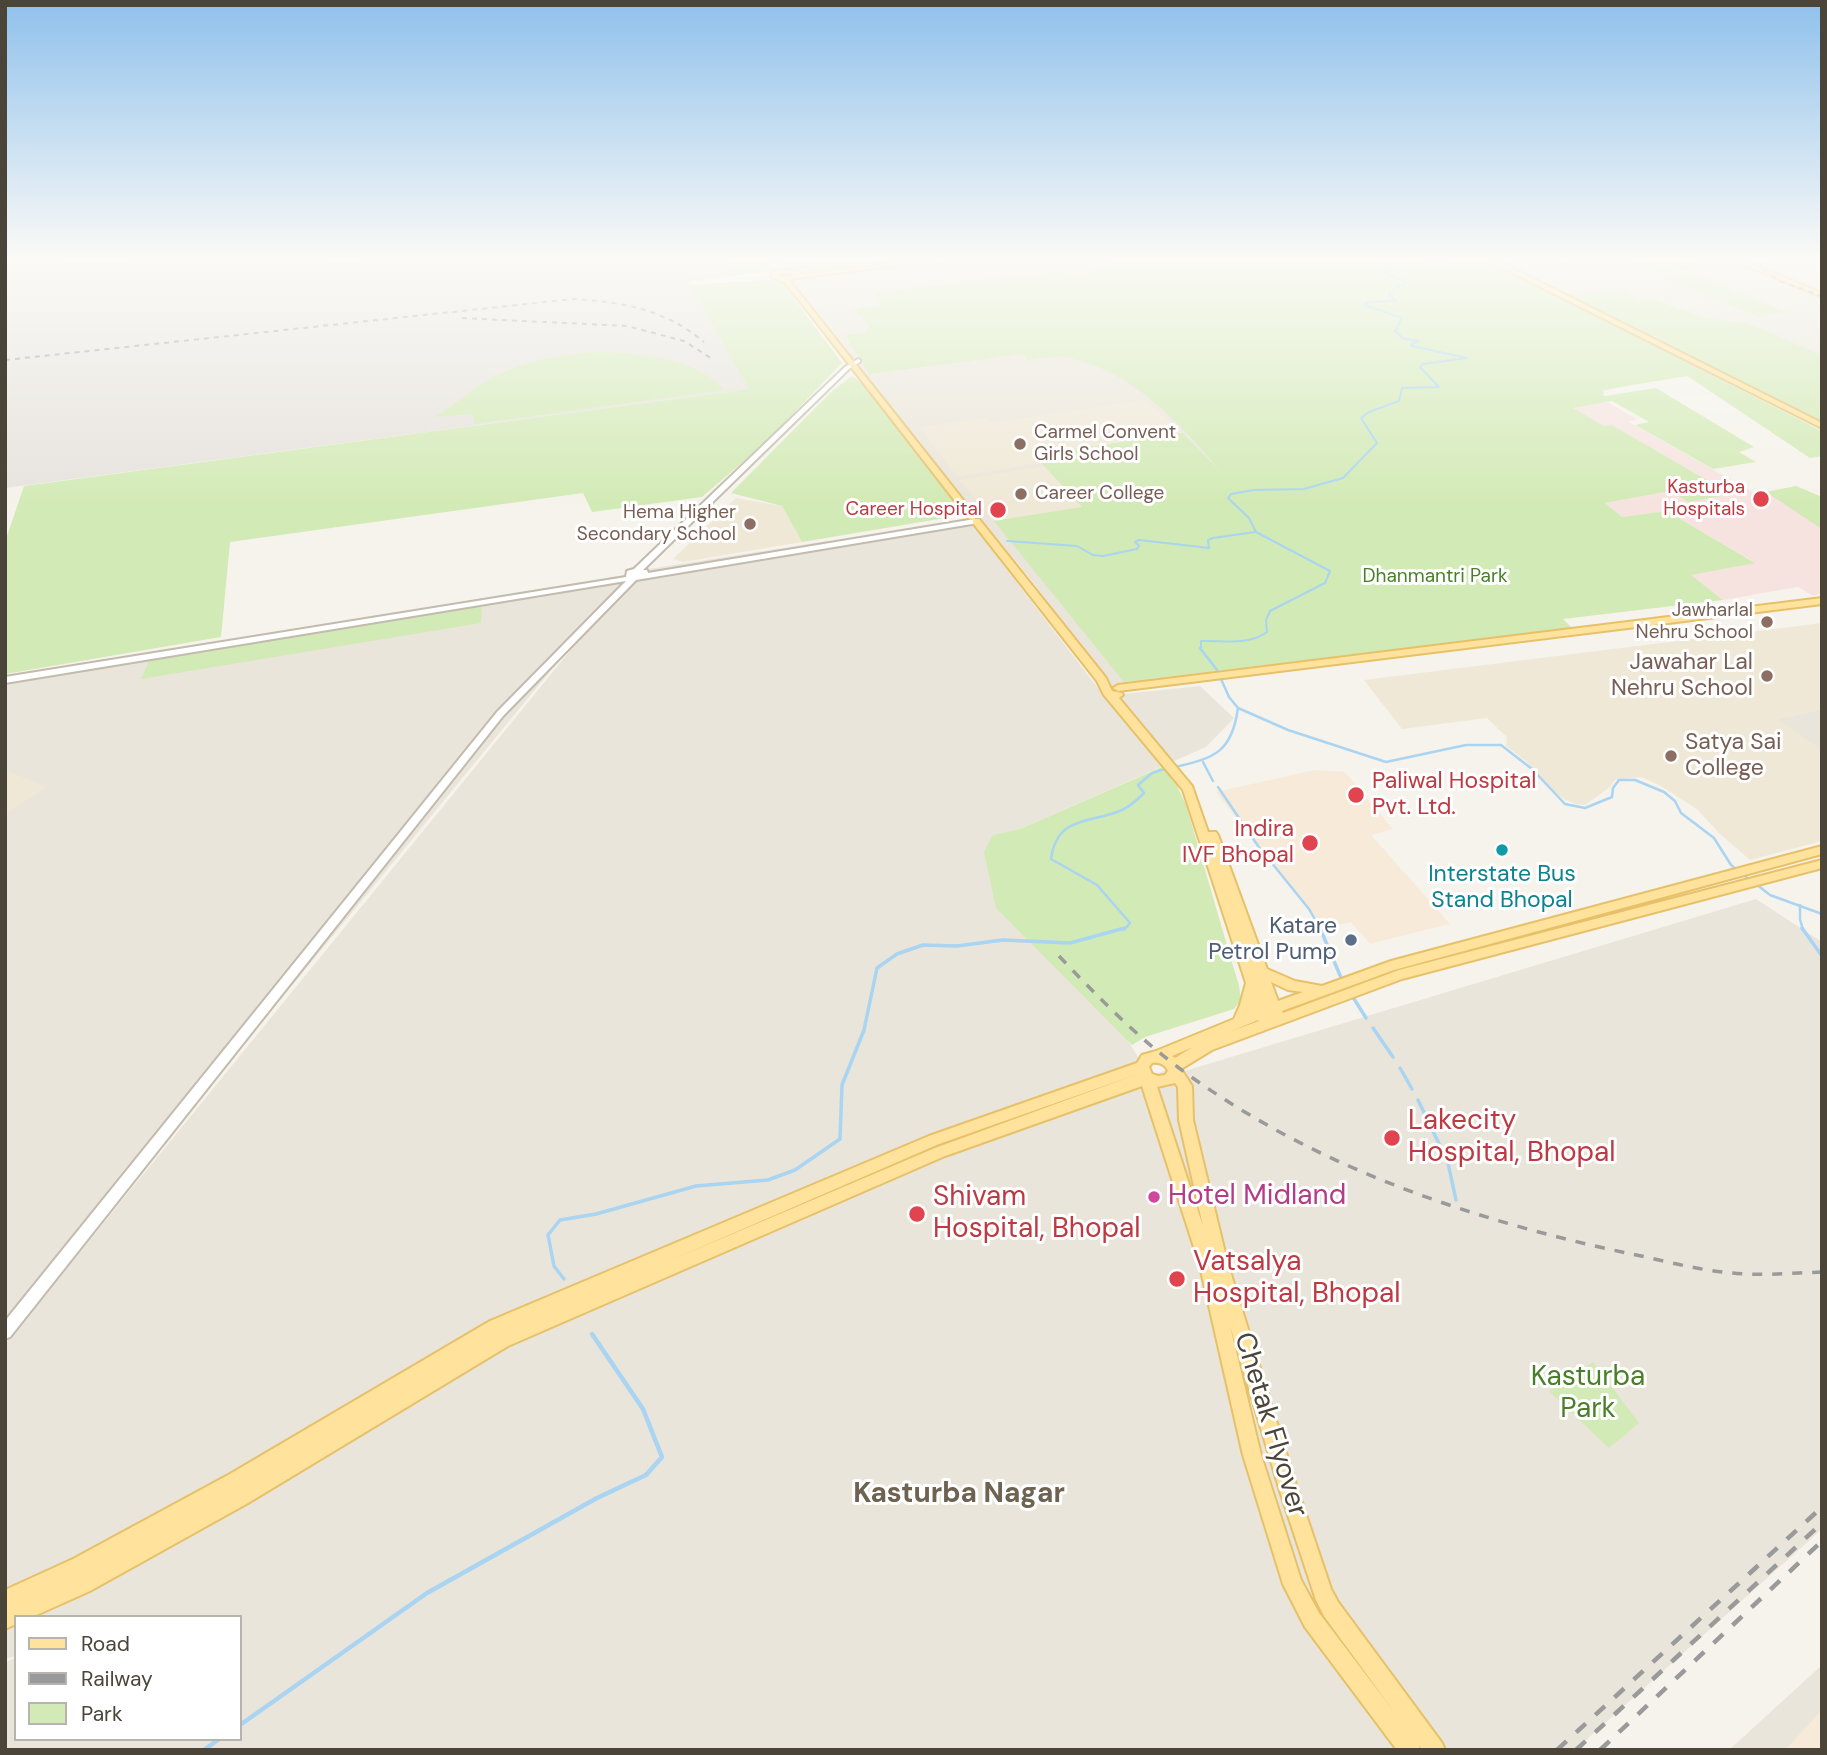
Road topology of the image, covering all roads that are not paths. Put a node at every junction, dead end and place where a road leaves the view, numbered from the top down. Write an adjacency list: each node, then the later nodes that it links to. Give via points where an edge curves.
1 (839, 343): 4 (main road)
2 (841, 343): 4 (main road)
3 (1656, 343): 5 (main road)
4 (857, 364): 6 (main road); 7 (street)
5 (1822, 426)
6 (976, 519): 7 (street); 12 (main road)
7 (638, 574): 11 (street); 24 (street, via 500,714)
8 (1822, 601): 10 (main road)
9 (1822, 607): 10 (main road)
10 (1595, 632): 12 (main road)
11 (5, 678)
12 (1115, 691): 15 (main road, via 1188,789)
13 (1822, 850): 16 (main road, via 1391,966)
14 (1822, 864): 16 (main road)
15 (1256, 977): 17 (main road); 18 (main road); 19 (main road)
16 (1353, 986): 17 (main road)
17 (1332, 991): 18 (main road)
18 (1270, 1016): 19 (main road); 21 (main road, via 1207,1046)
19 (1239, 1022): 20 (main road)
20 (1158, 1056): 21 (main road); 22 (main road, via 1147,1059)
21 (1175, 1068): 22 (main road, via 1165,1082); 23 (main road, Chetak Flyover, via 1185,1087 1185,1121)
22 (1144, 1073): 23 (main road, Chetak Flyover); 25 (main road, via 934,1140 496,1327 236,1480 80,1566); 26 (main road, via 940,1152 502,1340 241,1496 83,1584)
23 (1213, 1263): 27 (main road, Chetak Flyover, via 1252,1455 1293,1584 1312,1619); 28 (main road, Chetak Flyover, via 1323,1593)
24 (5, 1332)
25 (5, 1600)
26 (5, 1619)
27 (1410, 1750)
28 (1435, 1750)

